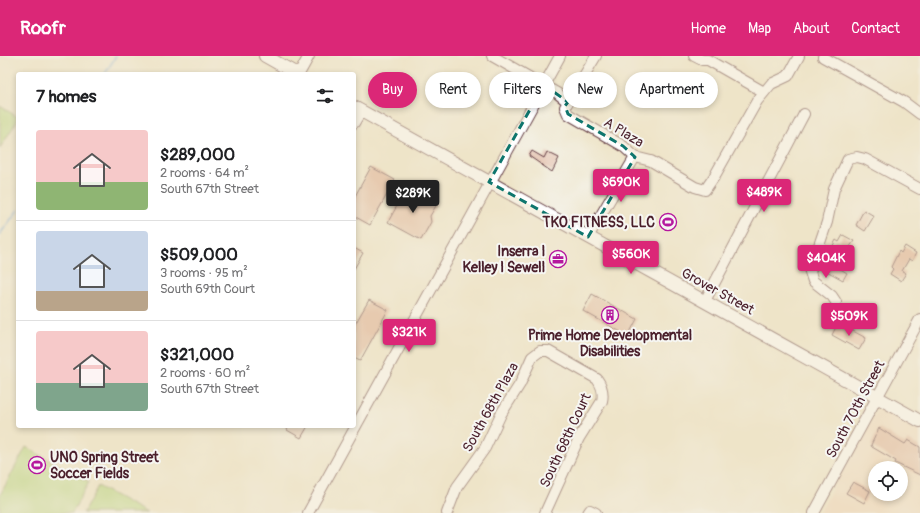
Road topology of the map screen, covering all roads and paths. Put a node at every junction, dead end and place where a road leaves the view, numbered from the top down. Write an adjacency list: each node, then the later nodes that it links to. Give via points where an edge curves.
1 (265, 56): 9 (main road)
2 (309, 56): 10 (street)
3 (492, 56): 11 (street)
4 (560, 56): 12 (street)
5 (596, 56): 13 (street)
6 (694, 56): 14 (street, via 708,60)
7 (799, 56): 14 (street, via 788,76 771,84)
8 (823, 57): 19 (street, via 904,102)
9 (294, 72)
10 (299, 72)
11 (521, 72)
12 (551, 72)
13 (586, 72)
14 (764, 92): 20 (street, A Plaza, via 705,190 651,161)
15 (531, 108): 21 (street)
16 (566, 108): 20 (street, A Plaza, via 569,115 623,146)
17 (357, 109): 21 (main road, Grover Street)
18 (804, 114): 24 (street)
19 (920, 114)
20 (635, 157): 23 (street)
21 (489, 182): 23 (main road, Grover Street); 30 (street)
22 (920, 189): 25 (street, via 865,159 848,159 837,182 810,272 820,288)
23 (588, 237): 24 (main road, Grover Street)
24 (705, 300): 28 (main road, Grover Street)
25 (836, 302)
26 (920, 319): 28 (street, South 70th Street)
27 (575, 367): 33 (street, South 68th Plaza, via 548,351 535,353 485,448 457,487); 34 (street, South 68th Court, via 596,379 602,388 602,401 579,438)
28 (878, 397): 29 (main road, Grover Street); 35 (street, South 70th Street)
29 (920, 421)
30 (356, 425)
31 (354, 428): 32 (street)
32 (308, 513)
33 (447, 513)
34 (545, 513)
35 (814, 513)

